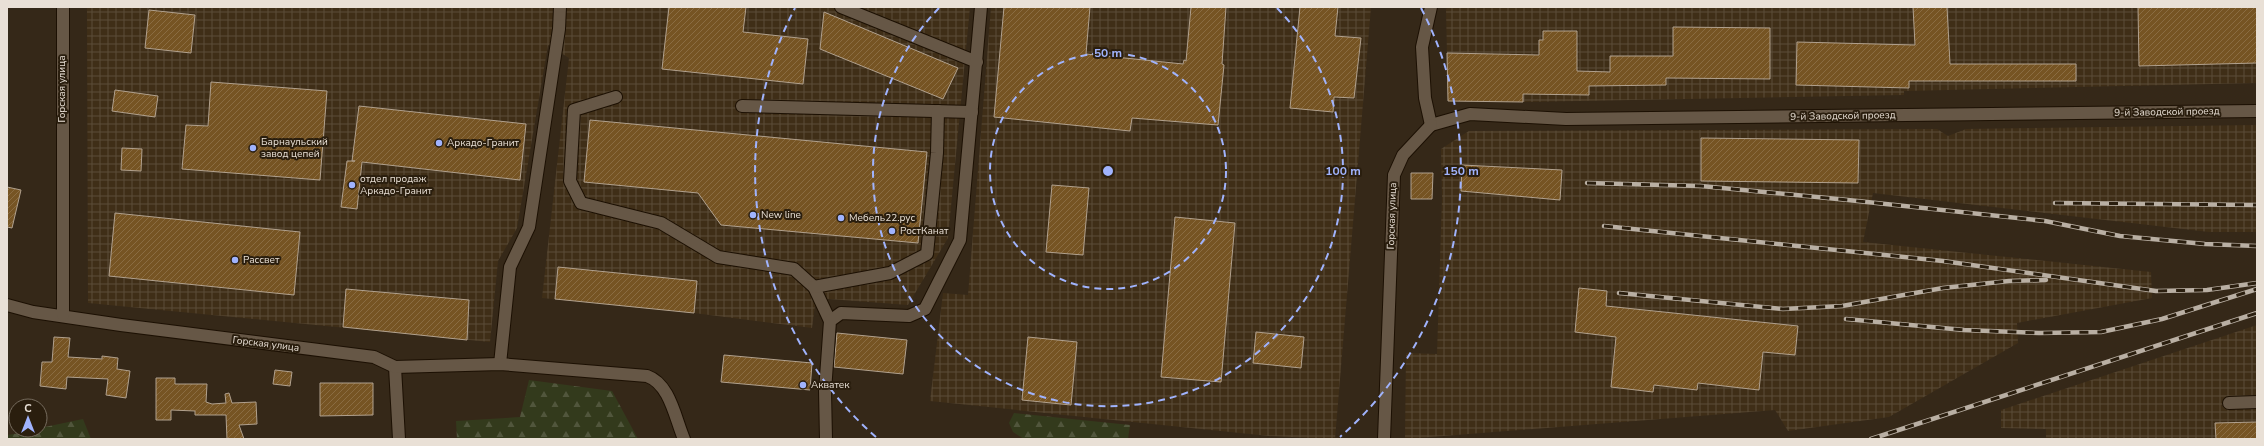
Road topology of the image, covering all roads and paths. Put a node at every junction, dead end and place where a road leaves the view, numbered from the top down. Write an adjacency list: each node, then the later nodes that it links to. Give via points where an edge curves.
1 (63, 7): 15 (street, Горская улица)
2 (560, 7): 17 (street, via 559,29 529,227 510,267)
3 (840, 7): 6 (street)
4 (981, 7): 6 (street)
5 (1431, 7): 12 (street, via 1422,47)
6 (977, 62): 11 (street)
7 (616, 97): 13 (street, via 574,110 570,181 581,203 661,223 718,257 794,269)
8 (742, 106): 9 (street)
9 (938, 111): 11 (street); 13 (street, via 938,153 927,254 890,274)
10 (2257, 111): 12 (street, 9-й Заводской проезд, via 1566,119 1470,114)
11 (972, 112): 16 (street, via 960,240 925,309 909,316 841,313)
12 (1431, 125): 24 (street, Горская улица, via 1403,155 1394,175)
13 (814, 287): 16 (street)
14 (7, 305): 15 (street, Горская улица, via 33,312)
15 (63, 315): 18 (street, Горская улица, via 121,325 374,357)
16 (830, 321): 23 (street)
17 (500, 364): 18 (street); 22 (street, via 647,376 657,380 665,391)
18 (395, 366): 21 (street)
19 (2257, 402): 20 (street)
20 (2229, 403)
21 (399, 439)
22 (684, 439)
23 (826, 439)
24 (1384, 439)

